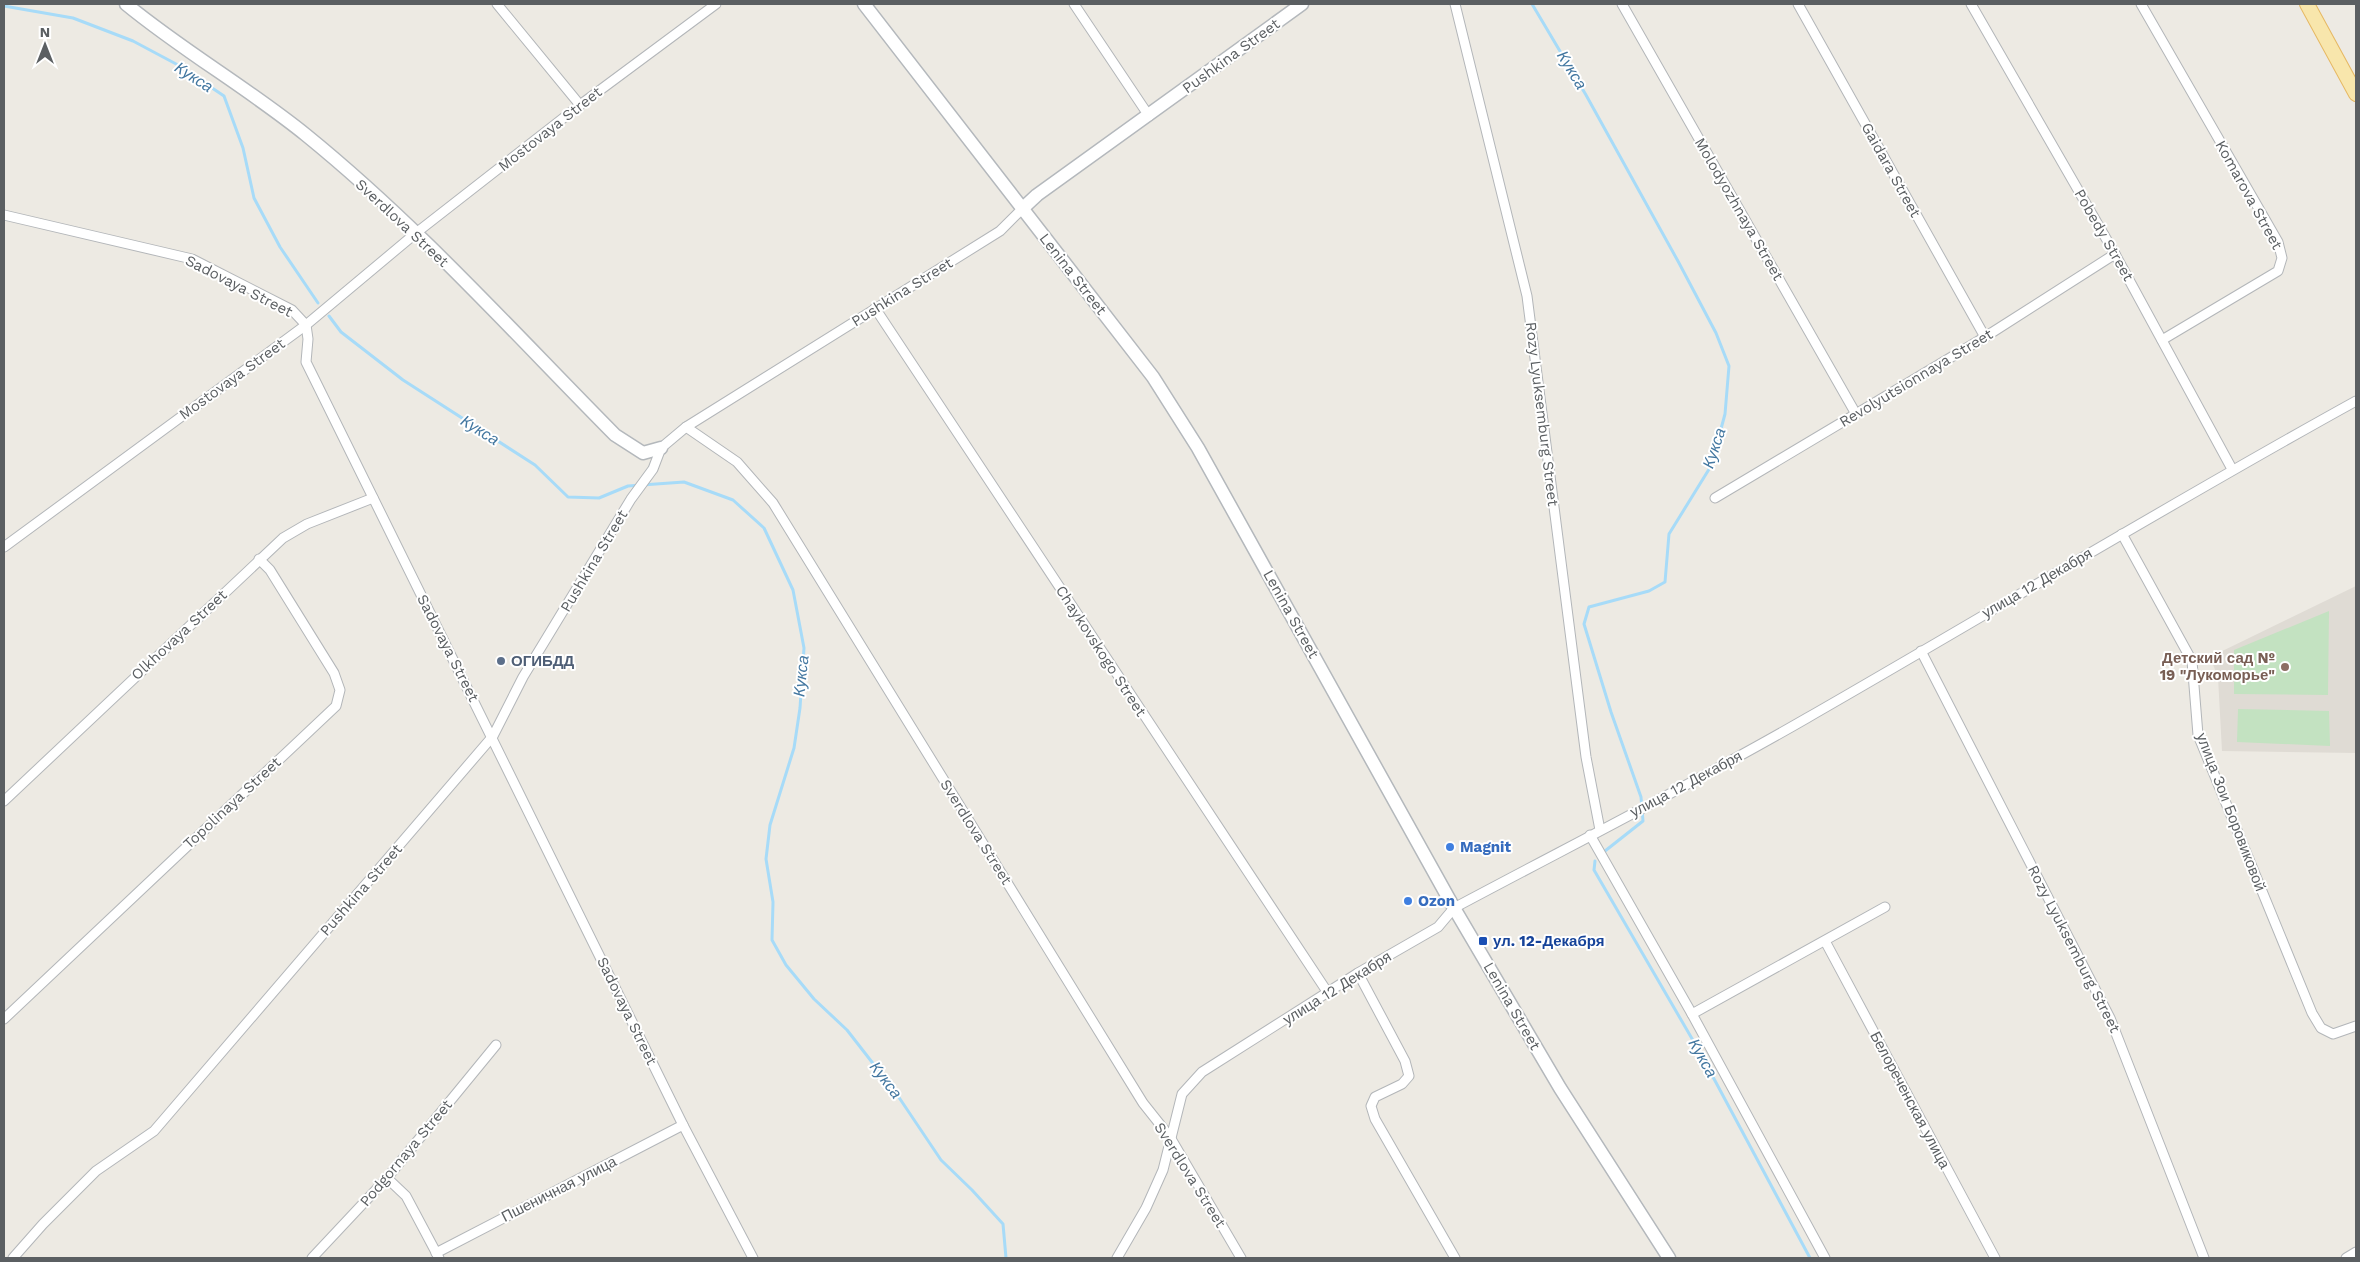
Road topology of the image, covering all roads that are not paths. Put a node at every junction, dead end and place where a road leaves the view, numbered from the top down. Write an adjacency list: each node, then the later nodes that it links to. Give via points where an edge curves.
1 (126, 4): 18 (street, Sverdlova Street, via 306,136)
2 (497, 4): 14 (street)
3 (716, 4): 14 (street, Mostovaya Street)
4 (864, 4): 16 (street, Lenina Street)
5 (1074, 4): 15 (street)
6 (1302, 4): 15 (street, Pushkina Street)
7 (1455, 4): 37 (street, Rozy Lyuksemburg Street, via 1527,296 1586,758)
8 (1622, 4): 25 (street, Molodyozhnaya Street)
9 (1798, 4): 22 (street, Gaidara Street)
10 (1971, 4): 19 (street, Pobedy Street)
11 (2141, 4): 23 (street, Komarova Street, via 2278,242 2282,258 2278,271)
12 (2306, 4): 13 (main road)
13 (2356, 94)
14 (580, 105): 18 (street, Mostovaya Street)
15 (1148, 116): 16 (street, Pushkina Street)
16 (1022, 209): 20 (street, Pushkina Street, via 1000,231); 40 (street, Lenina Street, via 1153,377 1198,448)
17 (4, 215): 21 (street, Sadovaya Street, via 192,259 292,310)
18 (416, 233): 21 (street, Mostovaya Street); 27 (street, Sverdlova Street, via 615,435 643,453)
19 (2115, 254): 22 (street, Revolyutsionnaya Street); 23 (street, Pobedy Street)
20 (875, 308): 26 (street, Pushkina Street); 43 (street, Chaykovskogo Street)
21 (306, 325): 29 (street, Sadovaya Street, via 306,362); 32 (street, Mostovaya Street)
22 (1985, 336): 25 (street, Revolyutsionnaya Street)
23 (2162, 340): 28 (street, Pobedy Street)
24 (2356, 401): 28 (street, улица 12 Декабря)
25 (1856, 414): 30 (street, Revolyutsionnaya Street)
26 (686, 427): 27 (street, Pushkina Street); 49 (street, Sverdlova Street, via 737,462 774,503 1143,1103)
27 (661, 448): 35 (street, Pushkina Street, via 653,469 631,499 523,677)
28 (2232, 469): 31 (street, улица 12 Декабря)
29 (373, 498): 33 (street, Olkhovaya Street, via 307,524 283,538); 35 (street, Sadovaya Street)
30 (1715, 498)
31 (2122, 534): 34 (street, улица 12 Декабря); 46 (street, улица Зои Боровиковой, via 2192,661 2198,736 2312,1014 2321,1028 2333,1034)
32 (4, 547)
33 (259, 559): 36 (street, Olkhovaya Street); 45 (street, Topolinaya Street, via 270,570 334,673 340,690 336,706)
34 (1921, 651): 37 (street, улица 12 Декабря, via 1806,719); 62 (street, Rozy Lyuksemburg Street, via 2110,1018)
35 (492, 736): 48 (street, Sadovaya Street); 53 (street, Pushkina Street, via 154,1131 96,1171)
36 (4, 801)
37 (1600, 830): 38 (street, улица 12 Декабря)
38 (1590, 835): 40 (street, улица 12 Декабря); 44 (street)
39 (1885, 907): 41 (street)
40 (1454, 908): 42 (street, улица 12 Декабря, via 1438,927); 59 (street, Lenina Street, via 1560,1088)
41 (1824, 941): 44 (street); 61 (street, Белореченская улица)
42 (1358, 973): 43 (street, улица 12 Декабря); 58 (street, via 1405,1062 1409,1076 1402,1084 1375,1097 1371,1106 1375,1119)
43 (1328, 993): 49 (street, улица 12 Декабря, via 1202,1072 1182,1094)
44 (1692, 1014): 60 (street)
45 (4, 1019)
46 (2356, 1026)
47 (496, 1045): 50 (street, Podgornaya Street)
48 (683, 1125): 52 (street, Пшеничная улица); 55 (street, Sadovaya Street)
49 (1170, 1137): 56 (street, улица 12 Декабря, via 1163,1170 1146,1208); 57 (street, Sverdlova Street)
50 (387, 1178): 52 (street, via 406,1196); 54 (street, Podgornaya Street)
51 (2356, 1252): 63 (street)
52 (438, 1256)
53 (13, 1258)
54 (312, 1258)
55 (753, 1258)
56 (1117, 1258)
57 (1240, 1258)
58 (1455, 1258)
59 (1669, 1258)
60 (1825, 1258)
61 (1994, 1258)
62 (2204, 1258)
63 (2346, 1258)

